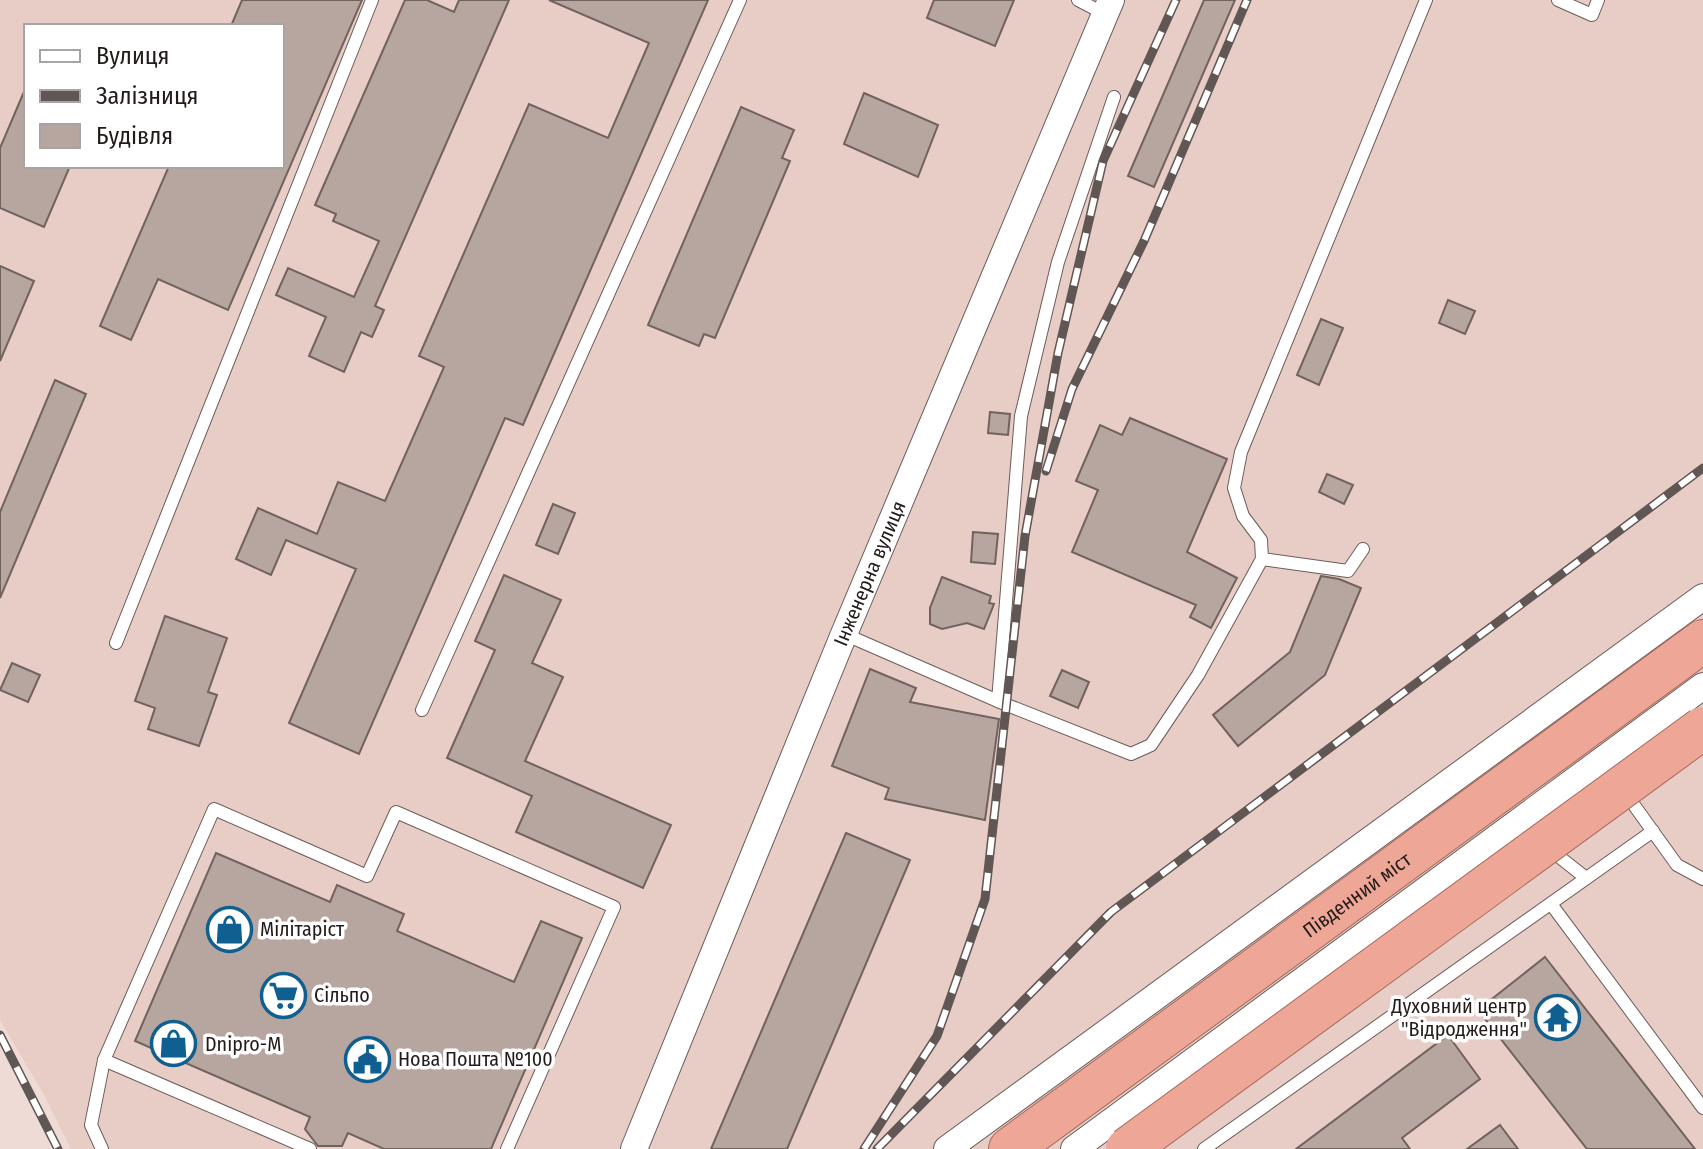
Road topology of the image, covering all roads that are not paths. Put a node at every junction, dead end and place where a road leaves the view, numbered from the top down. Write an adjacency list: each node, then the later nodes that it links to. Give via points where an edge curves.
1 (372, 0): 14 (lane)
2 (740, 0): 17 (lane)
3 (1078, 0): 7 (lane)
4 (1426, 0): 10 (lane, via 1241,452 1234,488 1243,516 1261,540)
5 (1558, 0): 6 (lane, via 1592,15)
6 (1598, 0)
7 (1108, 7): 12 (street, Інженерна вулиця)
8 (1114, 97): 16 (lane, via 1058,262 1021,416)
9 (1363, 549): 10 (lane, via 1348,571)
10 (1262, 559): 16 (lane, via 1198,675 1151,745 1131,754)
11 (1703, 597): 31 (street)
12 (844, 634): 16 (lane); 30 (street, Інженерна вулиця)
13 (1703, 641): 32 (highway, Південний міст)
14 (116, 643)
15 (1703, 686): 19 (street)
16 (998, 701)
17 (422, 710)
18 (1703, 728): 34 (highway, bridge)
19 (1601, 761): 20 (street); 21 (lane)
20 (1517, 823): 22 (lane); 33 (street)
21 (1653, 831): 22 (lane); 23 (lane, via 1677,865)
22 (1586, 878): 24 (lane)
23 (1703, 879)
24 (1551, 904): 26 (lane); 35 (lane)
25 (104, 1060): 27 (lane, via 91,1125); 28 (lane); 29 (lane, via 214,809 367,876 396,812 614,907)
26 (1703, 1108)
27 (102, 1149)
28 (310, 1149)
29 (507, 1149)
30 (634, 1149)
31 (947, 1149)
32 (1010, 1149)
33 (1074, 1149)
34 (1127, 1149)
35 (1204, 1149)

